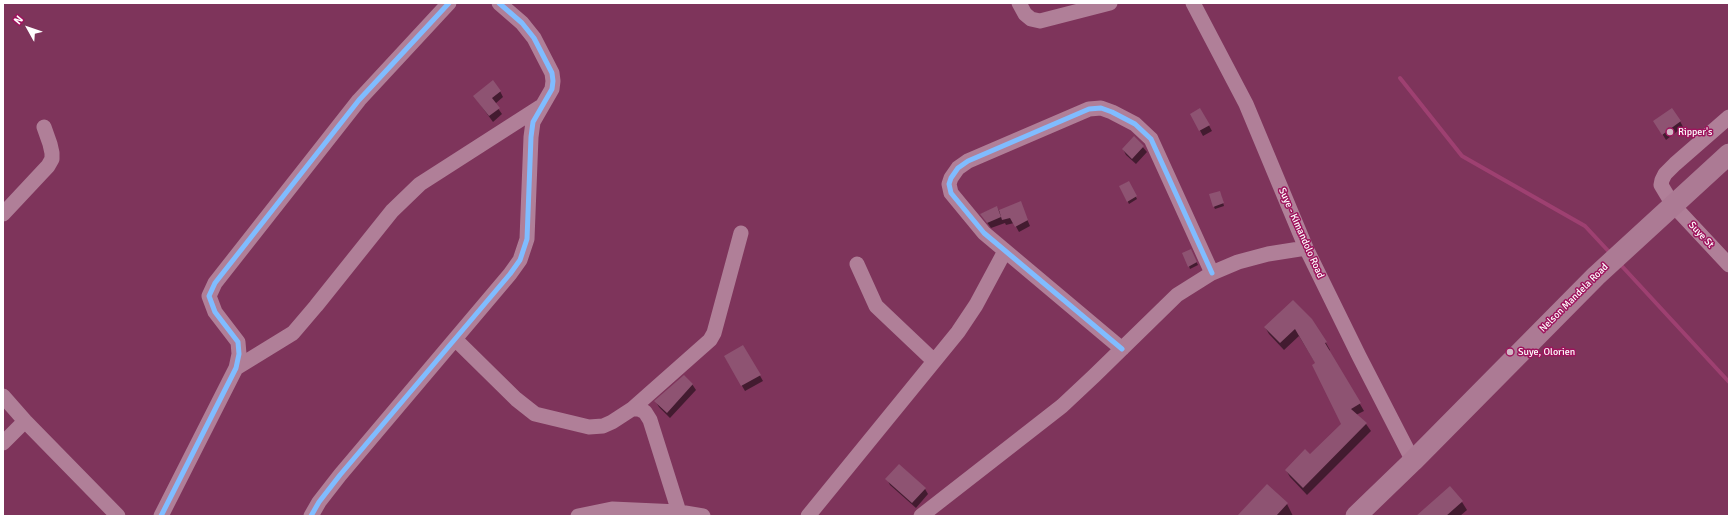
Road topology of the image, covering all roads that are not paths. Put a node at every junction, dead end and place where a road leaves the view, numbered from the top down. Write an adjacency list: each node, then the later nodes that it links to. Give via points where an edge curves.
1 (449, 3): 21 (street, via 359,100 215,283 209,296 215,312 238,342)
2 (499, 3): 6 (street, via 522,23 534,38 552,73 552,89)
3 (1019, 3): 4 (street, via 1025,14 1040,21)
4 (1110, 3)
5 (1193, 3): 13 (street, Suye - Kimandolo Road, via 1246,104)
6 (541, 106): 18 (street, via 533,122 527,239 520,260); 21 (street, via 420,184 392,212 292,332)
7 (1729, 117): 10 (street, Suye St, via 1665,174 1661,185)
8 (44, 127): 11 (street, via 52,159)
9 (1729, 154): 10 (main road, Nelson Mandela Road)
10 (1673, 205): 16 (street, Suye St); 26 (main road, Nelson Mandela Road, via 1596,276)
11 (3, 214)
12 (741, 233): 23 (street, via 710,340)
13 (1306, 248): 17 (street, via 1268,254 1238,262); 26 (street, Suye - Kimandolo Road)
14 (1005, 251): 17 (street, via 984,233 951,193 951,178 958,168 968,161 1090,109 1101,108 1135,124 1152,139); 19 (street); 20 (street, via 976,305)
15 (857, 264): 20 (street, via 876,306)
16 (1729, 265)
17 (1212, 273): 19 (street, via 1177,296)
18 (455, 339): 23 (street, via 516,399 535,414 589,427 603,426); 30 (street, via 340,475)
19 (1122, 349): 34 (street, via 1062,406)
20 (934, 361): 33 (street)
21 (236, 368): 29 (street)
22 (3, 396): 24 (street)
23 (632, 409): 27 (street, via 639,408 650,420)
24 (25, 421): 25 (street); 28 (street)
25 (3, 444)
26 (1413, 461): 35 (main road, Nelson Mandela Road)
27 (679, 512): 31 (street, via 612,509); 32 (street)
28 (118, 516)
29 (161, 516)
30 (311, 516)
31 (578, 516)
32 (703, 516)
33 (808, 516)
34 (921, 516)
35 (1356, 516)

